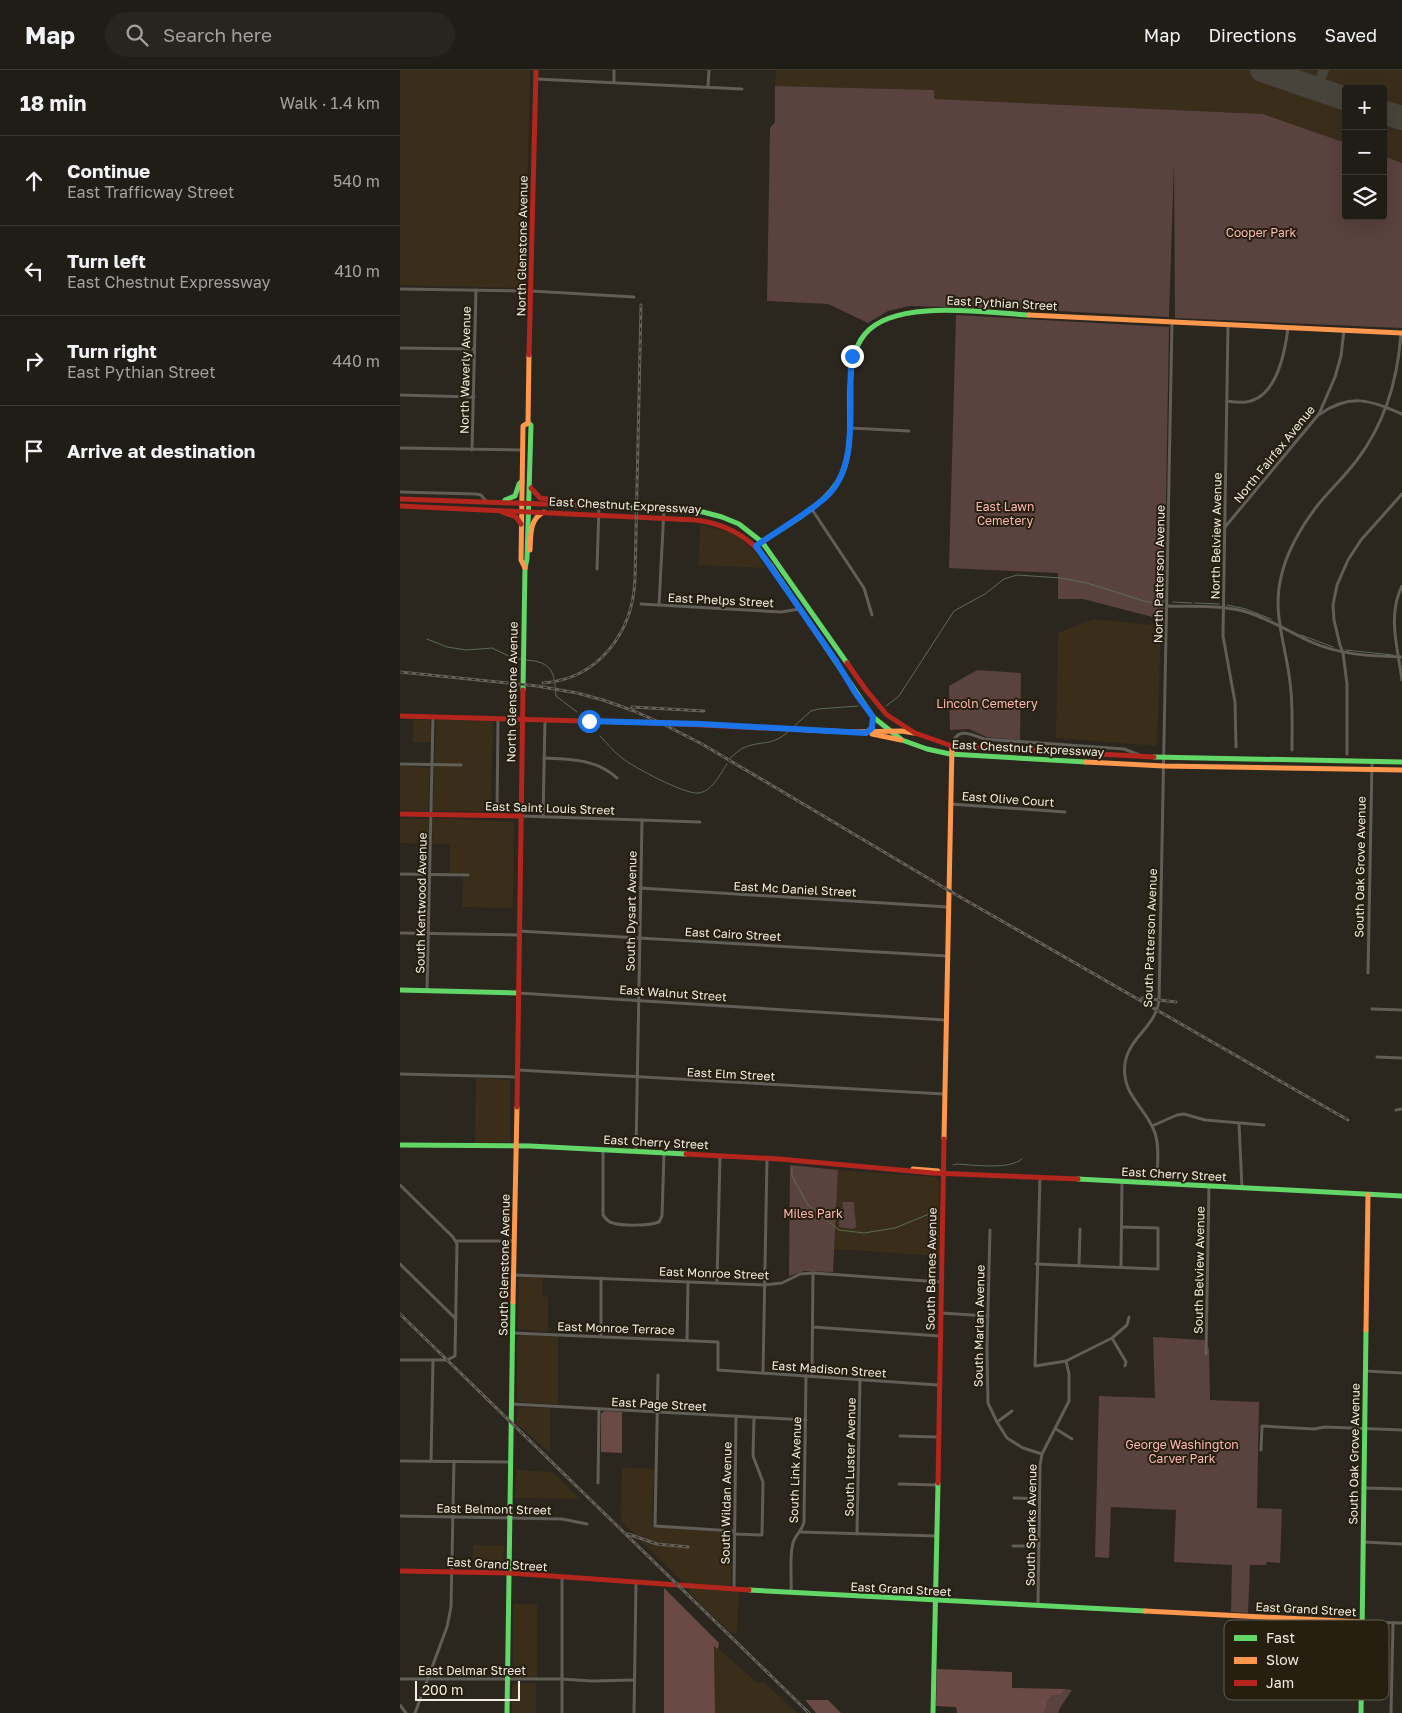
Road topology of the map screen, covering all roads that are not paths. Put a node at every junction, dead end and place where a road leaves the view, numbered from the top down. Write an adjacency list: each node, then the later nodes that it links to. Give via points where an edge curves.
1 (536, 70): 4 (main road, North Glenstone Avenue)
2 (614, 70): 5 (street)
3 (709, 70): 6 (street)
4 (536, 79): 5 (street); 10 (main road, North Glenstone Avenue)
5 (614, 82): 6 (street)
6 (708, 87): 7 (street)
7 (742, 89)
8 (400, 288): 9 (street)
9 (476, 290): 10 (street); 18 (street, North Waverly Avenue)
10 (531, 292): 11 (street); 27 (main road, North Glenstone Avenue)
11 (634, 297)
12 (1172, 322): 13 (main road, East Pythian Street); 28 (main road, East Pythian Street, via 934,310 898,314 877,322 852,356); 62 (street, North Patterson Avenue)
13 (1228, 325): 14 (main road, East Pythian Street); 22 (street, North Belview Avenue)
14 (1288, 328): 15 (main road, East Pythian Street); 22 (street, via 1282,359 1269,388 1248,402)
15 (1344, 330): 16 (main road, East Pythian Street); 21 (street, North Fairfax Avenue, via 1341,356)
16 (1401, 333): 24 (street, via 1395,382)
17 (400, 348): 18 (street)
18 (475, 349): 20 (street, North Waverly Avenue)
19 (400, 395): 20 (street)
20 (474, 397): 31 (street, North Waverly Avenue)
21 (1326, 401): 23 (street); 25 (street, North Fairfax Avenue)
22 (1226, 402): 53 (street, North Belview Avenue)
23 (1333, 405): 24 (street, via 1348,400); 25 (street)
24 (1386, 407): 26 (street); 66 (street, via 1373,438 1318,505 1290,551 1281,577 1277,604)
25 (1319, 414): 53 (street, North Fairfax Avenue)
26 (1402, 414)
27 (528, 423): 32 (main road, North Glenstone Avenue, via 524,426); 34 (main road, North Glenstone Avenue, via 531,425)
28 (850, 428): 29 (street); 45 (main road, East Pythian Street, via 843,471 835,487)
29 (910, 431)
30 (400, 448): 31 (street)
31 (472, 450): 32 (street)
32 (523, 450): 33 (main road, North Glenstone Avenue)
33 (522, 480): 39 (main road, via 512,498); 40 (main road, North Glenstone Avenue)
34 (530, 485): 41 (main road, North Glenstone Avenue); 43 (main road, via 533,493 543,499)
35 (400, 492): 38 (street, via 476,494 482,495)
36 (1402, 494): 67 (street, via 1361,540 1337,585 1334,620)
37 (400, 499): 38 (main road, East Chestnut Expressway)
38 (487, 502): 39 (main road, East Chestnut Expressway)
39 (495, 502): 40 (main road, East Chestnut Expressway)
40 (522, 502): 41 (main road, East Chestnut Expressway); 47 (main road, North Glenstone Avenue)
41 (529, 503): 43 (main road, East Chestnut Expressway); 48 (main road, North Glenstone Avenue)
42 (400, 506): 44 (main road, East Chestnut Expressway)
43 (600, 506): 46 (main road, East Chestnut Expressway); 50 (street)
44 (444, 507): 47 (main road, East Chestnut Expressway); 52 (main road, via 510,513 519,518)
45 (811, 508): 54 (main road, East Pythian Street); 65 (street, via 864,588)
46 (664, 509): 51 (street); 54 (main road, East Chestnut Expressway, via 722,516 741,525)
47 (522, 510): 48 (main road, East Chestnut Expressway); 52 (main road, North Glenstone Avenue)
48 (529, 510): 49 (main road, East Chestnut Expressway); 56 (main road, North Glenstone Avenue)
49 (547, 511): 50 (main road, East Chestnut Expressway); 56 (main road, via 535,517)
50 (599, 514): 51 (main road, East Chestnut Expressway); 58 (street)
51 (664, 517): 55 (main road, East Chestnut Expressway, via 716,522); 61 (street)
52 (521, 528): 57 (main road, North Glenstone Avenue, via 521,560)
53 (1225, 528): 63 (street, North Belview Avenue)
54 (762, 542): 55 (main road, East Pythian Street); 77 (main road, East Chestnut Expressway, via 872,699 887,715)
55 (756, 546): 64 (main road, East Chestnut Expressway)
56 (527, 559): 57 (main road, North Glenstone Avenue)
57 (525, 568): 101 (main road, North Glenstone Avenue)
58 (597, 569)
59 (1402, 586): 68 (street, via 1394,616)
60 (641, 604): 61 (street, East Phelps Street)
61 (659, 605): 64 (street, East Phelps Street, via 781,612)
62 (1167, 606): 63 (street); 86 (street, North Patterson Avenue)
63 (1223, 608): 66 (street, via 1245,612); 80 (street, North Belview Avenue, via 1224,646 1235,702)
64 (800, 609): 72 (main road, East Chestnut Expressway)
65 (872, 615)
66 (1279, 626): 67 (street); 81 (street, via 1290,681)
67 (1343, 653): 68 (street); 83 (street, via 1347,684)
68 (1401, 657): 69 (street)
69 (1402, 680)
70 (400, 716): 71 (main road)
71 (434, 717): 73 (main road); 90 (street, South Kentwood Avenue)
72 (873, 717): 75 (main road, East Chestnut Expressway); 76 (main road, via 872,728)
73 (498, 719): 74 (main road); 100 (street)
74 (545, 720): 76 (main road); 85 (street)
75 (891, 731): 76 (main road); 77 (main road); 78 (main road, East Chestnut Expressway)
76 (866, 733): 78 (main road)
77 (916, 733): 79 (main road, East Chestnut Expressway)
78 (902, 740): 82 (main road, East Chestnut Expressway)
79 (952, 746): 82 (main road, South Barnes Avenue); 84 (main road, East Chestnut Expressway); 84 (street, via 953,738 964,733 984,740 1124,749)
80 (1236, 747)
81 (1292, 750)
82 (950, 754): 92 (main road, East Chestnut Expressway); 96 (main road, South Barnes Avenue)
83 (1347, 754)
84 (1144, 757): 86 (main road, East Chestnut Expressway)
85 (544, 758): 95 (street, via 583,760); 102 (street)
86 (1164, 758): 87 (main road, East Chestnut Expressway); 92 (street, North Patterson Avenue)
87 (1372, 761): 88 (main road, East Chestnut Expressway); 93 (street, South Oak Grove Avenue)
88 (1402, 762)
89 (400, 764): 90 (street)
90 (432, 764): 91 (street); 99 (street, South Kentwood Avenue)
91 (461, 765)
92 (1164, 766): 93 (main road, East Chestnut Expressway); 105 (street, North Patterson Avenue)
93 (1371, 768): 94 (main road, East Chestnut Expressway); 116 (street, South Oak Grove Avenue)
94 (1402, 770)
95 (617, 778)
96 (950, 804): 97 (street, East Olive Court); 110 (main road, South Barnes Avenue)
97 (1065, 812)
98 (400, 814): 99 (main road, East Saint Louis Street)
99 (431, 815): 100 (main road, East Saint Louis Street); 107 (street, South Kentwood Avenue)
100 (497, 816): 101 (main road, East Saint Louis Street)
101 (520, 816): 102 (street, East Saint Louis Street); 112 (main road, South Glenstone Avenue)
102 (543, 817): 103 (street, East Saint Louis Street)
103 (642, 820): 104 (street, East Saint Louis Street); 109 (street, South Dysart Avenue)
104 (700, 822)
105 (1163, 826): 135 (street, South Patterson Avenue, via 1157,1010 1133,1043 1125,1064 1128,1089)
106 (400, 874): 107 (street)
107 (430, 875): 108 (street); 113 (street, South Kentwood Avenue)
108 (468, 875)
109 (640, 888): 110 (street, East Mc Daniel Street); 114 (street, South Dysart Avenue)
110 (948, 907): 115 (main road, South Barnes Avenue)
111 (400, 933): 113 (street, East Cairo Street)
112 (518, 933): 113 (street, East Cairo Street); 114 (street, East Cairo Street); 119 (main road, South Glenstone Avenue)
113 (429, 934): 118 (street, South Kentwood Avenue)
114 (640, 937): 115 (street, East Cairo Street); 120 (street, South Dysart Avenue)
115 (947, 956): 123 (main road, South Barnes Avenue)
116 (1368, 973)
117 (400, 990): 118 (main road, East Walnut Street)
118 (427, 991): 119 (main road, East Walnut Street)
119 (518, 993): 120 (street, East Walnut Street); 126 (main road, South Glenstone Avenue)
120 (639, 1000): 123 (street, East Walnut Street); 129 (street, South Dysart Avenue)
121 (1372, 1009): 122 (street)
122 (1402, 1010)
123 (945, 1020): 130 (main road, South Barnes Avenue)
124 (1377, 1057): 125 (street)
125 (1402, 1058)
126 (517, 1070): 128 (main road, South Glenstone Avenue); 129 (street, East Elm Street)
127 (400, 1074): 128 (street)
128 (517, 1077): 137 (main road, South Glenstone Avenue)
129 (638, 1078): 130 (street, East Elm Street); 139 (street, South Dysart Avenue)
130 (944, 1094): 143 (main road, South Barnes Avenue)
131 (1402, 1109): 132 (street)
132 (1396, 1110)
133 (1239, 1124): 134 (street); 135 (street, via 1184,1114); 149 (street)
134 (1264, 1125)
135 (1152, 1126): 146 (street, South Patterson Avenue, via 1157,1143)
136 (400, 1145): 137 (main road, East Cherry Street)
137 (516, 1146): 138 (main road, East Cherry Street); 156 (main road, South Glenstone Avenue)
138 (603, 1150): 139 (main road, East Cherry Street); 140 (street, via 603,1215 614,1224 652,1225 659,1222 662,1216)
139 (636, 1151): 140 (main road, East Cherry Street)
140 (664, 1152): 141 (main road, East Cherry Street)
141 (720, 1156): 142 (main road, East Cherry Street); 165 (street)
142 (767, 1159): 143 (main road, East Cherry Street); 167 (street)
143 (944, 1172): 144 (main road, East Cherry Street); 166 (main road, South Barnes Avenue)
144 (1040, 1177): 145 (main road, East Cherry Street); 158 (street)
145 (1122, 1181): 146 (main road, East Cherry Street); 152 (street)
146 (1157, 1183): 148 (main road, East Cherry Street)
147 (400, 1185): 155 (street)
148 (1209, 1186): 149 (main road, East Cherry Street); 178 (street, South Belview Avenue)
149 (1242, 1188): 150 (main road, East Cherry Street)
150 (1368, 1195): 151 (main road, East Cherry Street); 184 (main road, South Oak Grove Avenue)
151 (1402, 1196)
152 (1122, 1227): 160 (street); 160 (street, via 1158,1228 1158,1269)
153 (1080, 1229): 159 (street)
154 (990, 1230): 169 (street, South Marlan Avenue)
155 (457, 1241): 156 (street); 171 (street)
156 (514, 1241): 162 (main road, South Glenstone Avenue)
157 (400, 1264): 171 (street)
158 (1036, 1264): 159 (street); 181 (street, via 1035,1366)
159 (1079, 1265): 160 (street)
160 (1121, 1267)
161 (813, 1273): 166 (street, East Monroe Street); 167 (street, East Monroe Street); 172 (street)
162 (514, 1275): 163 (street, East Monroe Street); 173 (main road, South Glenstone Avenue)
163 (601, 1278): 164 (street, East Monroe Street); 174 (street)
164 (688, 1282): 165 (street, East Monroe Street); 177 (street)
165 (717, 1282): 167 (street, East Monroe Street)
166 (941, 1282): 168 (main road, South Barnes Avenue)
167 (764, 1285): 185 (street)
168 (940, 1313): 169 (street); 175 (main road, South Barnes Avenue)
169 (988, 1316): 199 (street, South Marlan Avenue, via 987,1394)
170 (1129, 1317): 176 (street, via 1127,1325)
171 (456, 1319): 180 (street, via 455,1356 447,1360)
172 (813, 1327): 175 (street); 189 (street)
173 (512, 1333): 174 (street, East Monroe Terrace); 192 (main road, South Glenstone Avenue)
174 (601, 1336): 177 (street, East Monroe Terrace)
175 (939, 1336): 191 (main road, South Barnes Avenue)
176 (1112, 1338): 181 (street); 182 (street, via 1126,1362)
177 (687, 1340): 183 (street, East Monroe Terrace, via 718,1342)
178 (1206, 1354)
179 (400, 1360): 180 (street)
180 (433, 1360): 209 (street)
181 (1066, 1361): 201 (street, South Sparks Avenue, via 1069,1401)
182 (1125, 1366)
183 (718, 1370): 185 (street, East Madison Street)
184 (1365, 1371): 186 (street); 200 (main road, South Oak Grove Avenue)
185 (763, 1373): 188 (street, East Madison Street)
186 (1402, 1373)
187 (658, 1375): 195 (street)
188 (806, 1376): 189 (street, East Madison Street); 198 (street, South Link Avenue)
189 (812, 1376): 190 (street, East Madison Street)
190 (860, 1379): 191 (street, East Madison Street); 225 (street, South Luster Avenue)
191 (938, 1385): 204 (main road, South Barnes Avenue)
192 (512, 1404): 193 (street, East Page Street); 211 (main road, South Glenstone Avenue)
193 (599, 1409): 195 (street, East Page Street); 212 (street)
194 (1012, 1411): 199 (street)
195 (657, 1412): 196 (street, East Page Street); 223 (street, via 655,1526)
196 (736, 1417): 197 (street, East Page Street); 223 (street, South Wildan Avenue)
197 (754, 1418): 198 (street, East Page Street); 223 (street, via 753,1456 763,1482 762,1535)
198 (806, 1420): 224 (street, South Link Avenue, via 804,1522)
199 (997, 1422): 207 (street, South Marlan Avenue, via 1007,1438)
200 (1365, 1428): 202 (street); 206 (street, via 1262,1426); 215 (main road, South Oak Grove Avenue)
201 (1056, 1430): 205 (street); 207 (street, South Sparks Avenue)
202 (1402, 1430)
203 (900, 1436): 204 (street)
204 (938, 1437): 214 (main road, South Barnes Avenue)
205 (1072, 1439)
206 (1261, 1450)
207 (1042, 1454): 218 (street, South Sparks Avenue)
208 (400, 1461): 209 (street)
209 (431, 1461): 210 (street)
210 (454, 1462): 211 (street); 220 (street)
211 (511, 1462): 221 (main road, South Glenstone Avenue)
212 (598, 1483)
213 (899, 1484): 214 (street)
214 (937, 1485): 226 (main road, South Barnes Avenue)
215 (1364, 1488): 216 (street); 227 (main road, South Oak Grove Avenue)
216 (1402, 1489)
217 (1014, 1498): 218 (street)
218 (1040, 1499): 230 (street, South Sparks Avenue)
219 (400, 1516): 220 (street, East Belmont Street)
220 (453, 1517): 221 (street, East Belmont Street); 232 (street)
221 (510, 1518): 222 (street, East Belmont Street, via 562,1519); 233 (main road, South Glenstone Avenue)
222 (587, 1524)
223 (734, 1532): 236 (street, South Wildan Avenue)
224 (800, 1532): 225 (street); 237 (street, South Link Avenue, via 792,1545)
225 (857, 1534): 226 (street)
226 (937, 1536): 238 (main road, South Barnes Avenue)
227 (1363, 1542): 228 (street); 241 (main road, South Oak Grove Avenue)
228 (1402, 1544)
229 (1014, 1546): 230 (street)
230 (1039, 1546): 239 (street, South Sparks Avenue)
231 (400, 1571): 232 (main road, East Grand Street)
232 (452, 1572): 233 (main road, East Grand Street); 248 (street, via 449,1620)
233 (509, 1572): 234 (main road, East Grand Street); 246 (main road, South Glenstone Avenue)
234 (562, 1578): 235 (main road, East Grand Street); 247 (street)
235 (636, 1584): 236 (main road, East Grand Street); 249 (street)
236 (734, 1589): 237 (main road, East Grand Street)
237 (791, 1592): 238 (main road, East Grand Street)
238 (936, 1601): 239 (main road, East Grand Street); 257 (main road, South Barnes Avenue)
239 (1038, 1606): 240 (main road, East Grand Street)
240 (1322, 1620)
241 (1362, 1620)
242 (1389, 1623): 243 (street, East Grand Street)
243 (1393, 1623): 244 (street, East Grand Street); 259 (street)
244 (1402, 1623)
245 (400, 1679): 248 (street, East Delmar Street)
246 (507, 1679): 247 (street, East Delmar Street); 248 (street, East Delmar Street); 254 (main road, South Glenstone Avenue)
247 (561, 1679): 249 (street, East Delmar Street); 255 (street)
248 (427, 1680): 253 (street)
249 (634, 1680): 256 (street)
250 (1361, 1700): 258 (main road, South Oak Grove Avenue)
251 (400, 1705): 252 (street)
252 (406, 1713)
253 (415, 1713)
254 (507, 1713)
255 (562, 1713)
256 (634, 1713)
257 (933, 1713)
258 (1361, 1713)
259 (1391, 1713)

